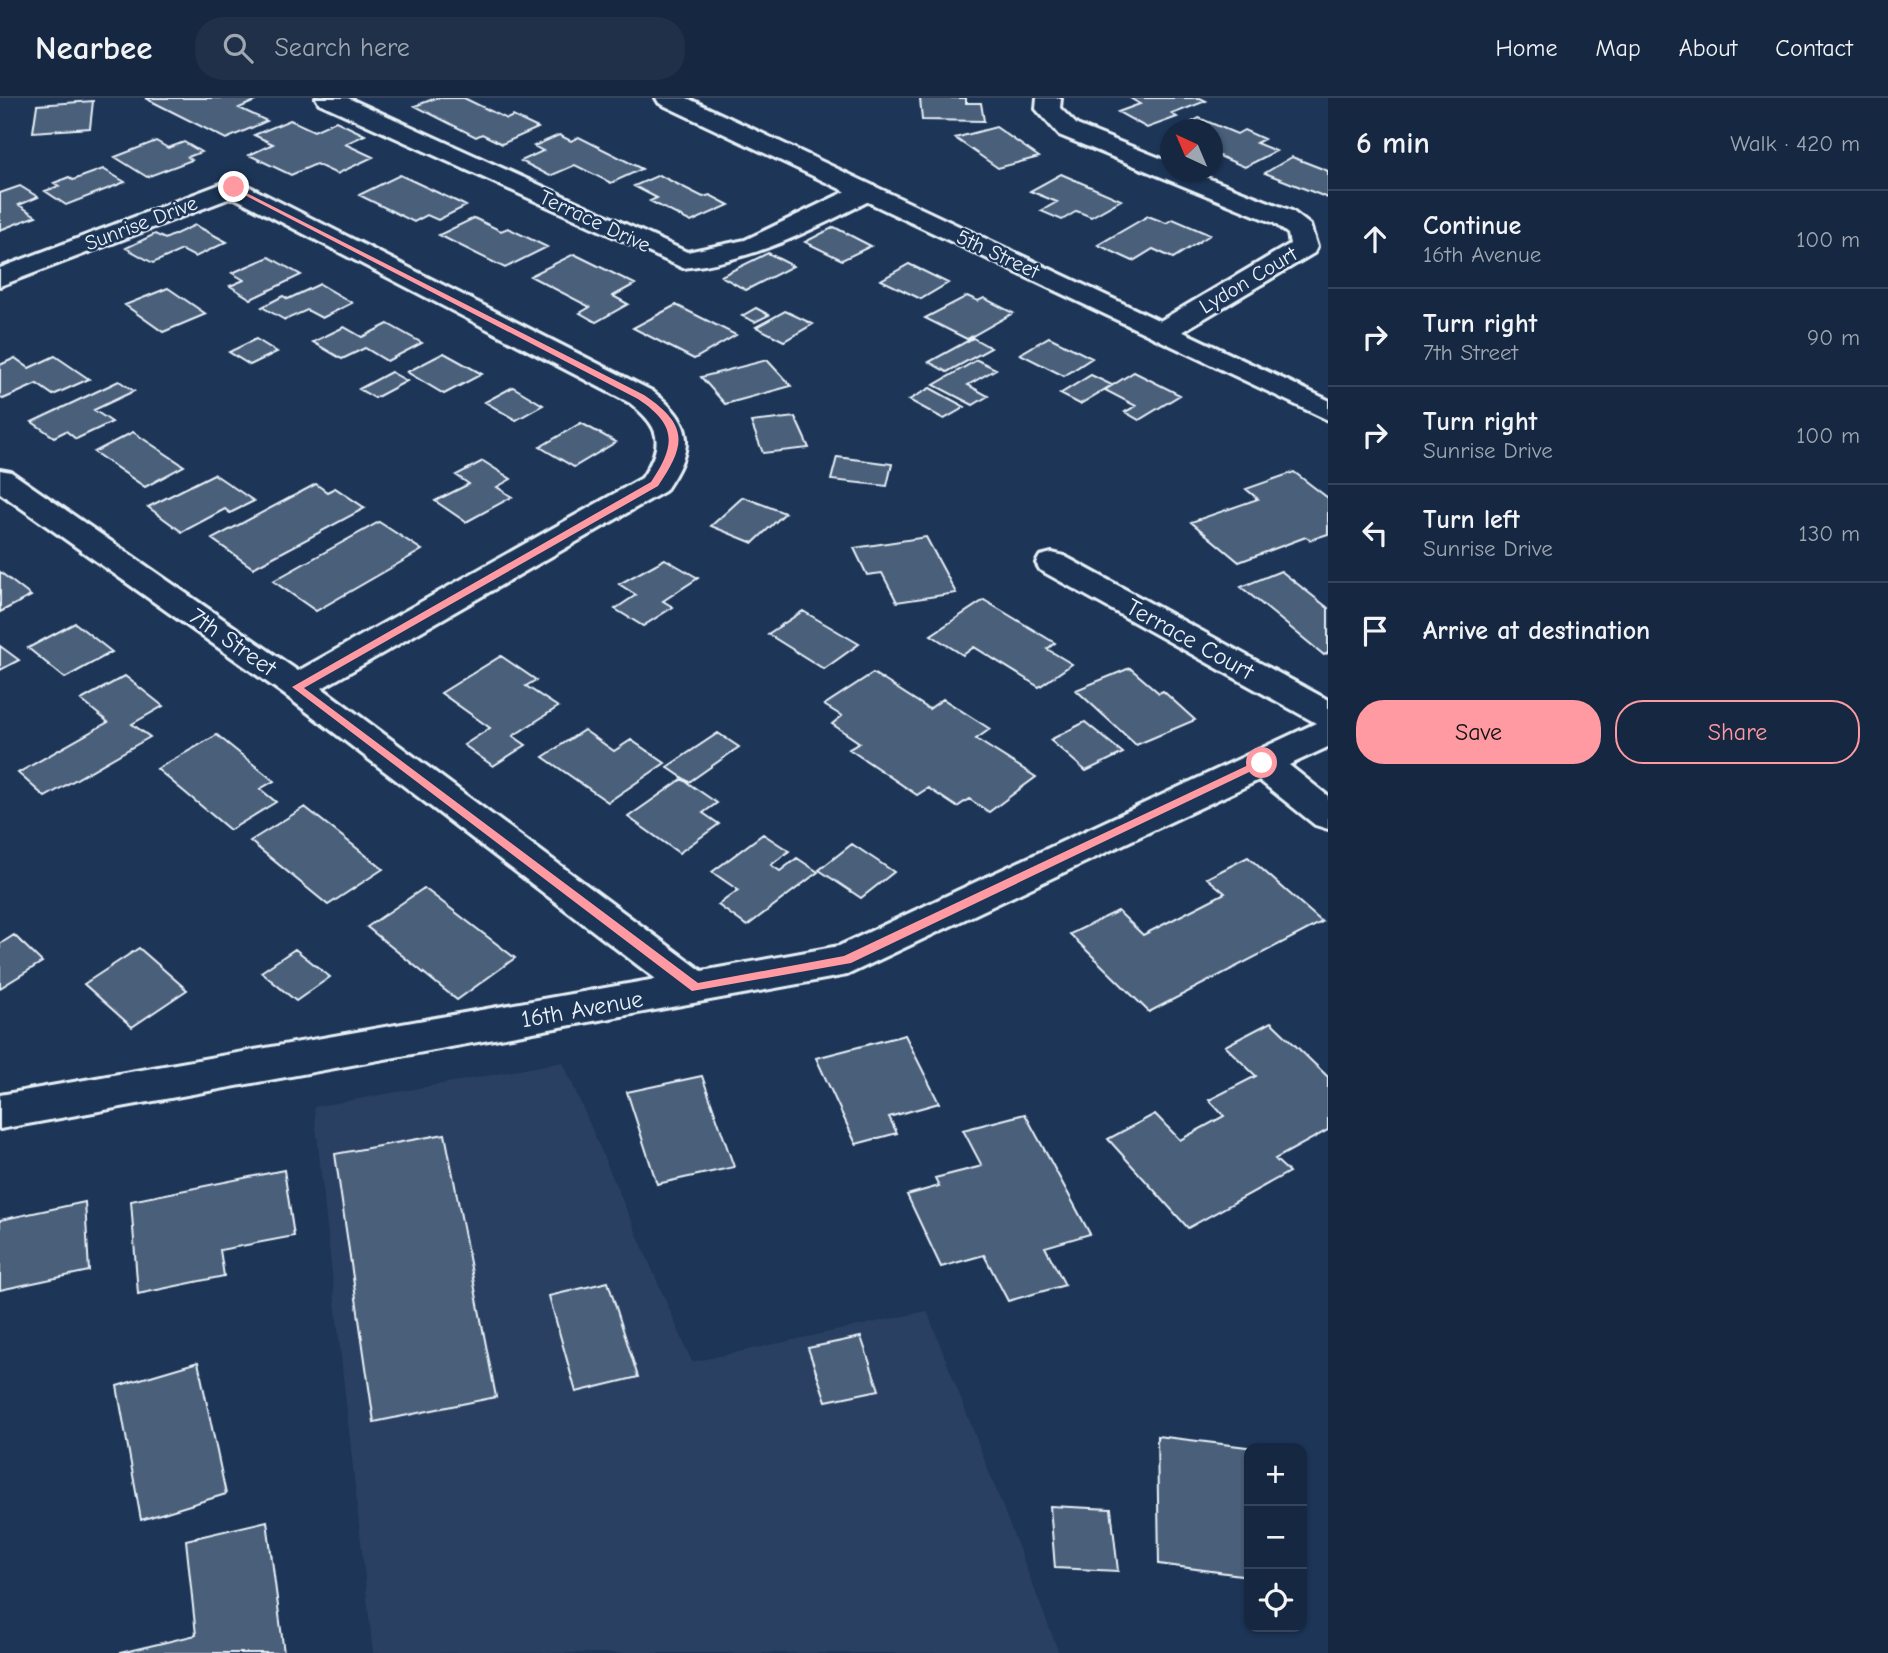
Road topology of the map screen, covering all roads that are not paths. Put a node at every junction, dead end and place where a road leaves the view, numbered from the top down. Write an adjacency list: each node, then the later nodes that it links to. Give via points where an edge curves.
1 (328, 98): 6 (street, Terrace Drive, via 683,260 754,247)
2 (668, 98): 6 (street, 5th Street)
3 (1049, 98): 4 (street, Lydon Court, via 1048,109 1068,130)
4 (1160, 167)
5 (1198, 182): 8 (street, Lydon Court, via 1283,217 1301,231 1304,247)
6 (866, 192): 8 (street, 5th Street)
7 (0, 278): 12 (street, Sunrise Drive, via 234,187 641,397 674,429 672,458 654,484)
8 (1163, 331): 9 (street, 5th Street)
9 (1328, 411)
10 (0, 479): 12 (street, 7th Street)
11 (1052, 563): 13 (street, Terrace Court)
12 (297, 687): 17 (street, 7th Street)
13 (1328, 715)
14 (1328, 732): 15 (street, 16th Avenue)
15 (1262, 763): 16 (street); 17 (street, 16th Avenue, via 847,960)
16 (1328, 816)
17 (696, 988): 18 (street, 16th Avenue)
18 (0, 1112)

